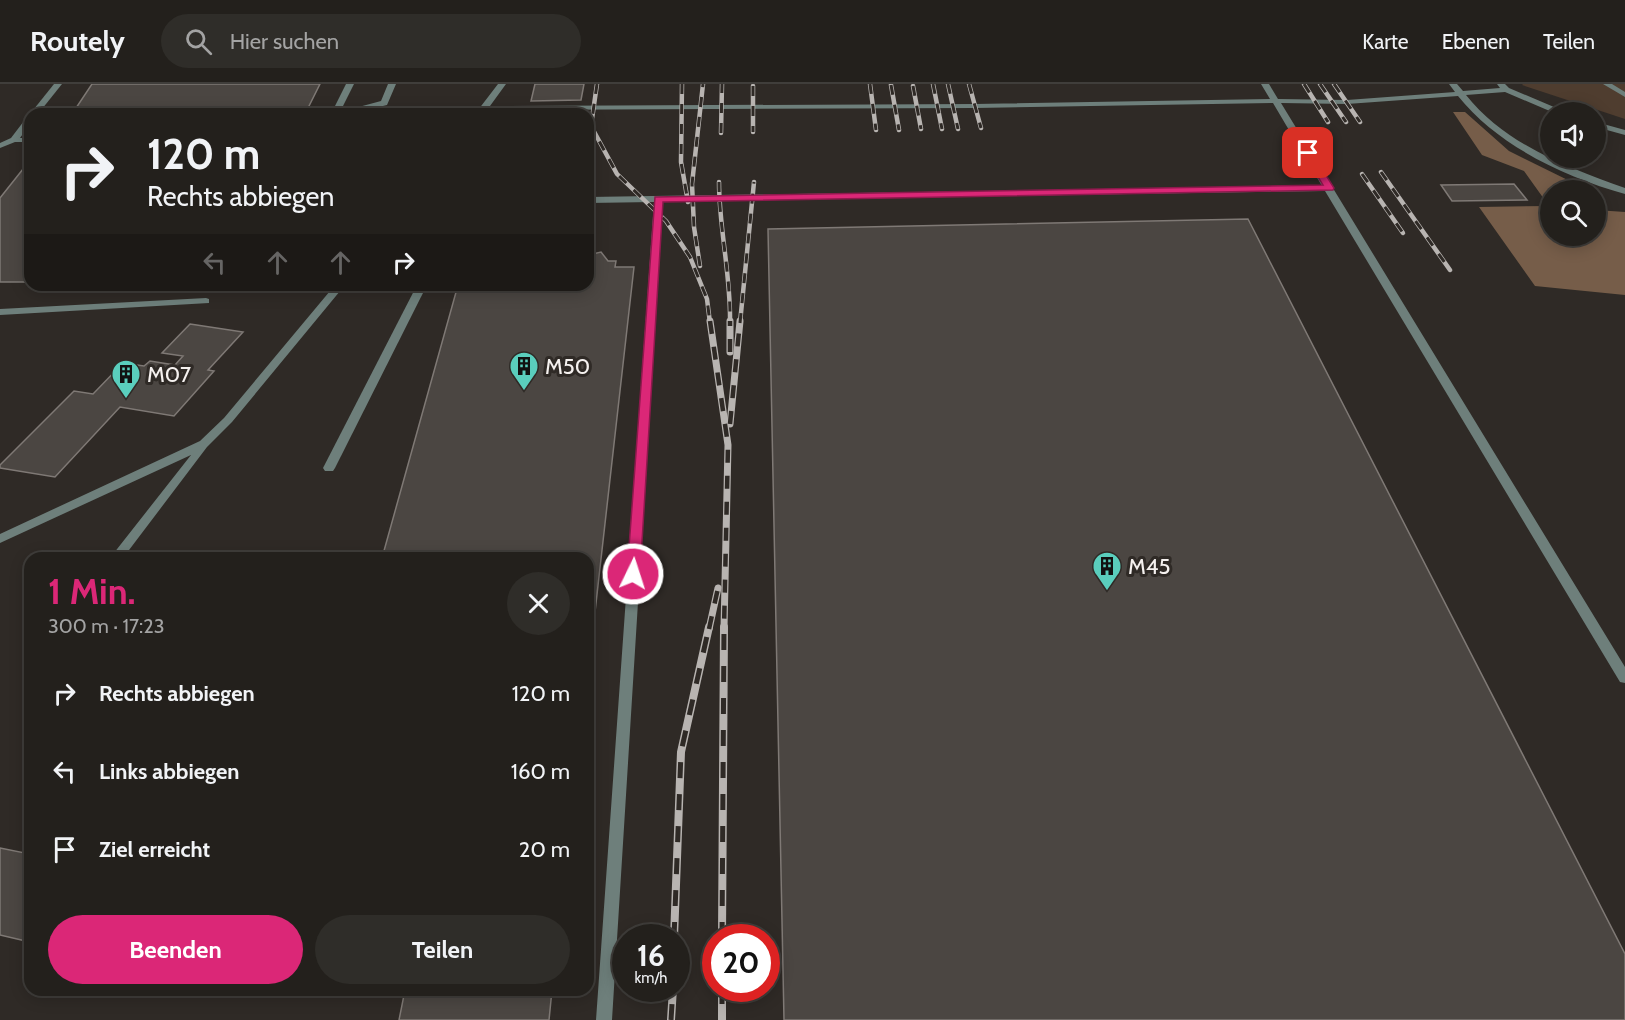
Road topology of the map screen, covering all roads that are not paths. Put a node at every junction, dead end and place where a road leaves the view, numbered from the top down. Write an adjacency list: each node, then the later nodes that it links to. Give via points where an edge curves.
1 (58, 84): 13 (lane)
2 (350, 84): 14 (lane)
3 (392, 84): 15 (lane, via 384,103)
4 (502, 84): 16 (lane)
5 (1265, 84): 11 (lane)
6 (1453, 84): 9 (lane)
7 (1607, 84): 10 (lane)
8 (1503, 87): 9 (lane); 12 (lane)
9 (1458, 92): 11 (lane, via 1347,102); 25 (lane, via 1490,124 1524,147 1582,176)
10 (1625, 95)
11 (1275, 101): 17 (lane); 24 (lane)
12 (1540, 104)
13 (39, 108)
14 (338, 108)
15 (364, 108)
16 (484, 108)
17 (594, 111)
18 (24, 127): 21 (lane)
19 (1606, 127): 20 (lane)
20 (1625, 133)
21 (14, 140): 22 (lane); 23 (lane)
22 (24, 140)
23 (0, 146)
24 (1329, 188): 26 (lane); 36 (lane)
25 (1625, 191)
26 (658, 199): 27 (lane); 37 (lane)
27 (594, 200)
28 (335, 291): 32 (lane)
29 (419, 291): 33 (lane)
30 (206, 301): 31 (lane)
31 (0, 312)
32 (204, 444): 34 (lane); 35 (lane)
33 (329, 468)
34 (0, 539)
35 (121, 552)
36 (1625, 678)
37 (604, 1020)

